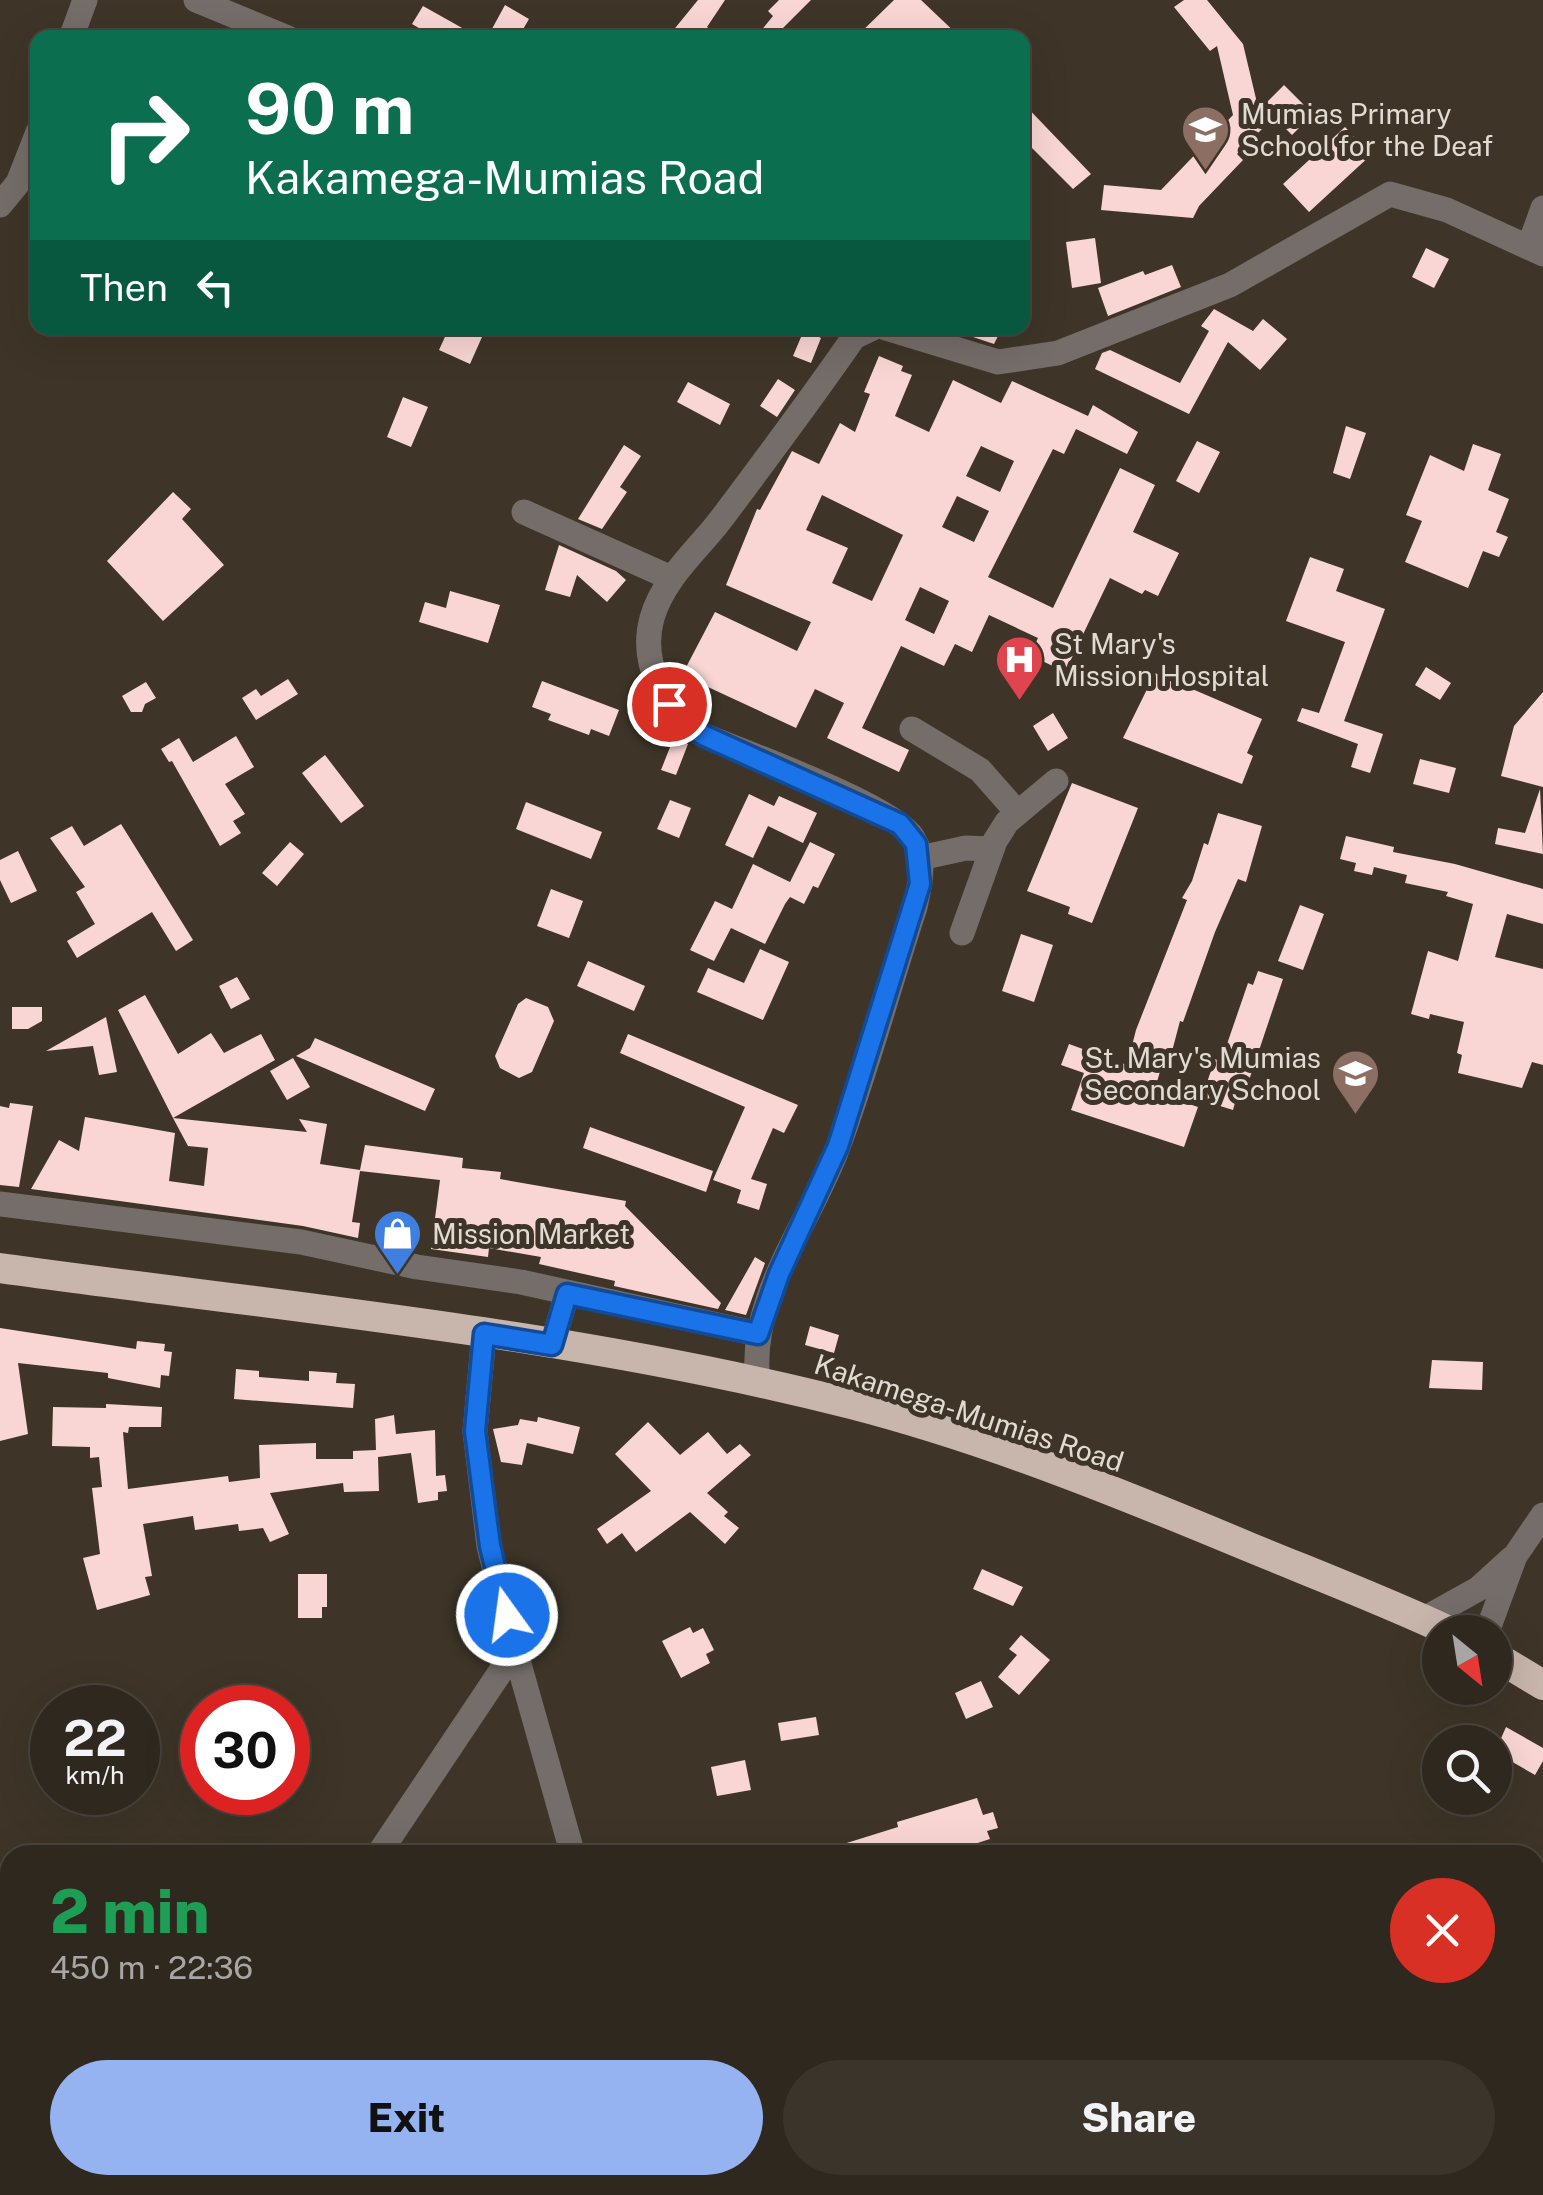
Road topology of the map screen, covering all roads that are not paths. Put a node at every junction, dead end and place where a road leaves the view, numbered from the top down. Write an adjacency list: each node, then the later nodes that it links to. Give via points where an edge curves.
1 (85, 0): 3 (street)
2 (196, 0): 4 (street)
3 (74, 30)
4 (269, 30)
5 (30, 152): 6 (street)
6 (0, 206)
7 (1543, 208): 8 (street)
8 (1536, 251): 10 (street, via 1447,210 1390,194 1230,284 1058,353 998,362)
9 (858, 335): 12 (street)
10 (909, 335)
11 (524, 512): 12 (street)
12 (672, 578): 17 (street, via 653,614 650,654 676,714 705,736 884,814 912,835)
13 (912, 729): 15 (street, via 980,770)
14 (1056, 781): 15 (street)
15 (1016, 812): 16 (street)
16 (992, 849): 17 (street); 18 (street)
17 (920, 858): 23 (street, via 914,906 838,1146)
18 (962, 934)
19 (0, 1204): 21 (street, via 302,1242)
20 (0, 1268): 22 (highway, Kakamega-Mumias Road)
21 (567, 1294): 23 (street); 24 (street)
22 (484, 1334): 24 (highway, Kakamega-Mumias Road); 31 (street, via 475,1431 490,1546)
23 (758, 1334): 25 (street)
24 (552, 1345): 25 (highway, Kakamega-Mumias Road)
25 (758, 1382): 30 (highway, Kakamega-Mumias Road, via 854,1404 1026,1459)
26 (1543, 1515): 27 (street)
27 (1515, 1556): 28 (street); 29 (street)
28 (1449, 1615)
29 (1493, 1615)
30 (1422, 1620)
31 (515, 1650): 34 (street); 35 (street)
32 (1512, 1666): 33 (highway)
33 (1543, 1685)
34 (385, 1845)
35 (569, 1845)

